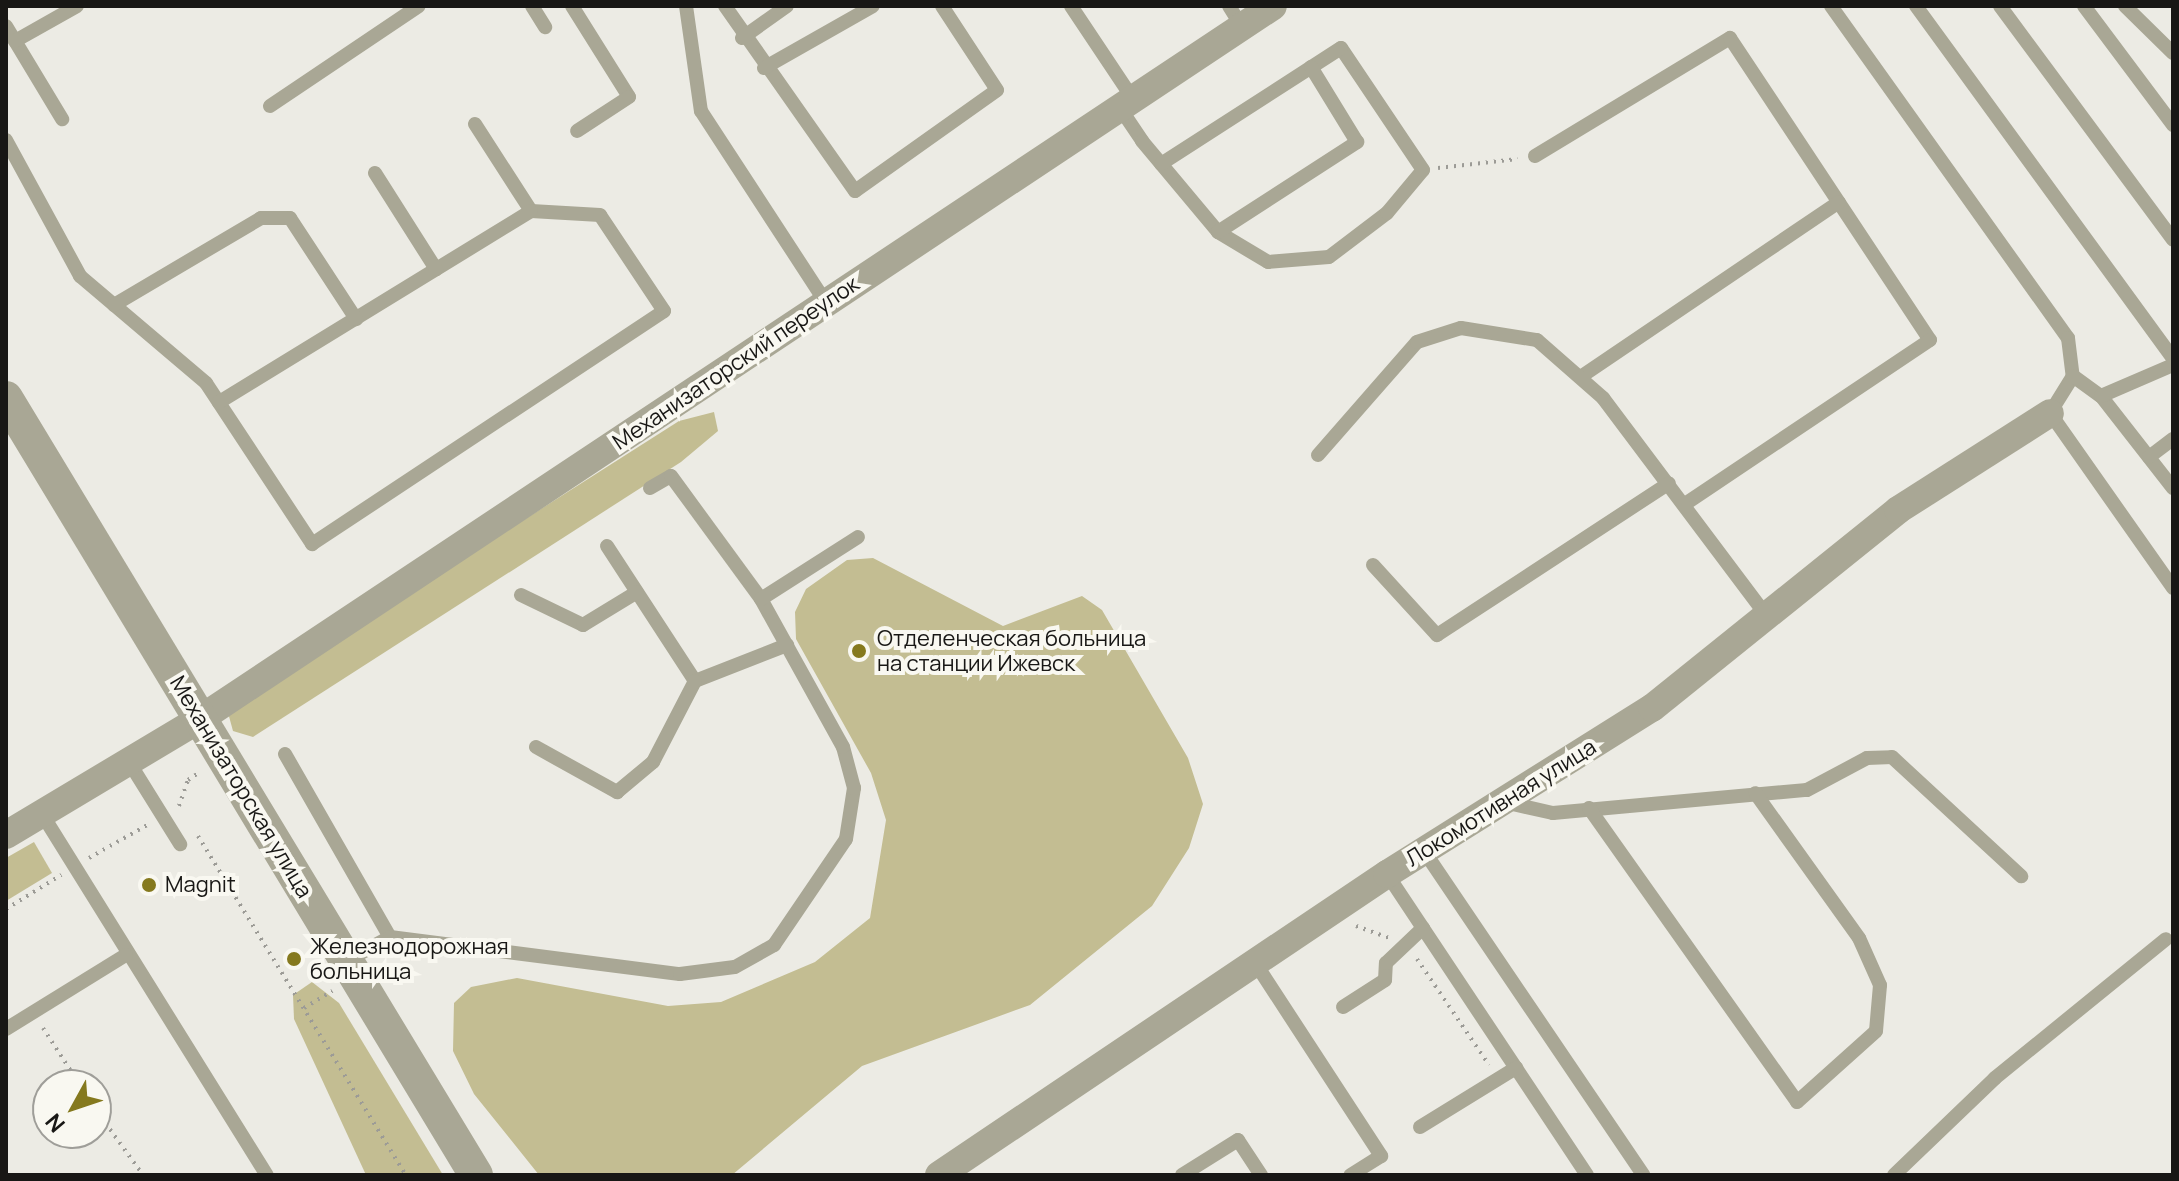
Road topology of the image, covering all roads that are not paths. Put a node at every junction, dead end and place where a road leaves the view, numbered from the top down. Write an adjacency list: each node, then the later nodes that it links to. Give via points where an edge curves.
1 (77, 6): 21 (lane)
2 (419, 6): 26 (lane)
3 (532, 6): 19 (lane)
4 (572, 6): 30 (lane, via 629,97)
5 (686, 6): 40 (lane, via 701,111)
6 (725, 6): 20 (lane)
7 (787, 6): 20 (lane)
8 (873, 6): 24 (lane)
9 (942, 6): 24 (lane, via 997,90 855,191)
10 (1071, 6): 25 (lane)
11 (1273, 6): 17 (street, Механизаторский переулок)
12 (1831, 6): 45 (lane, via 2068,338)
13 (1916, 6): 43 (lane)
14 (2000, 6): 38 (lane)
15 (2084, 6): 29 (lane)
16 (2125, 6): 22 (lane)
17 (1235, 17): 25 (street, Механизаторский переулок)
18 (6, 26): 21 (lane)
19 (545, 27)
20 (742, 38): 24 (lane)
21 (15, 41): 27 (lane)
22 (2173, 53)
23 (1311, 67): 33 (lane); 37 (lane, via 1357,142); 37 (lane, via 1341,48 1423,170 1387,213 1329,257 1268,262)
24 (764, 68)
25 (1127, 104): 33 (lane); 40 (street, Механизаторский переулок)
26 (270, 106)
27 (62, 119)
28 (475, 124): 36 (lane)
29 (2173, 125)
30 (577, 131)
31 (6, 140): 41 (lane, via 80,276)
32 (1535, 156): 35 (lane, via 1730,38)
33 (1161, 164): 37 (lane)
34 (375, 173): 39 (lane)
35 (1839, 202): 44 (lane); 56 (lane, via 1930,340)
36 (531, 211): 39 (lane); 48 (lane, via 600,215 664,311 312,544)
37 (1218, 232)
38 (2173, 240)
39 (436, 269): 42 (lane)
40 (826, 303): 67 (street, Механизаторский переулок)
41 (114, 305): 42 (lane, via 261,218 290,218); 48 (lane)
42 (356, 319): 48 (lane)
43 (2173, 362): 46 (lane)
44 (1582, 376): 51 (lane, via 1537,340 1461,328 1417,342); 53 (lane)
45 (2073, 376): 46 (lane); 49 (lane)
46 (2101, 396): 52 (lane)
47 (6, 398): 67 (street, Механизаторская улица)
48 (219, 402)
49 (2050, 413): 60 (lane); 64 (street, Локомотивная улица, via 1898,510)
50 (2173, 439): 52 (lane)
51 (1318, 455)
52 (2149, 457): 55 (lane)
53 (1669, 483): 56 (lane); 59 (lane, via 1437,635)
54 (650, 488): 63 (lane, via 671,476)
55 (2173, 488)
56 (1685, 504): 64 (lane)
57 (858, 537): 63 (lane)
58 (607, 546): 61 (lane)
59 (1373, 565)
60 (2173, 588)
61 (637, 592): 62 (lane, via 583,625); 66 (lane)
62 (521, 595)
63 (761, 599): 65 (lane)
64 (1768, 618): 72 (street, Локомотивная улица, via 1652,708)
65 (787, 645): 66 (lane); 81 (lane, via 843,747 853,814 846,839 774,945 735,967 680,974)
66 (695, 681): 68 (lane, via 653,762 617,792)
67 (200, 719): 70 (street, Механизаторский переулок); 85 (street, Механизаторская улица)
68 (536, 747)
69 (285, 754): 81 (lane)
70 (129, 762): 74 (street, Механизаторский переулок); 76 (lane)
71 (1755, 793): 73 (lane); 73 (lane, via 1859,938 1880,985 1876,1031 1797,1102); 79 (lane, via 1807,790 1867,758 1892,757)
72 (1503, 802): 73 (lane, via 1553,813); 77 (street, Локомотивная улица)
73 (1589, 808)
74 (42, 814): 75 (street, Механизаторский переулок); 83 (lane)
75 (6, 835)
76 (180, 844)
77 (1424, 851): 78 (street, Локомотивная улица); 97 (lane)
78 (1387, 874): 80 (lane); 84 (street, Локомотивная улица)
79 (2021, 876)
80 (1423, 928): 86 (lane, via 1386,963 1385,980); 88 (lane)
81 (390, 937): 85 (lane)
82 (2166, 939): 98 (lane, via 1995,1078)
83 (126, 955): 87 (lane); 91 (lane)
84 (1254, 961): 92 (street, Локомотивная улица); 95 (lane, via 1381,1156)
85 (351, 969): 90 (street, Механизаторская улица)
86 (1343, 1007)
87 (6, 1029)
88 (1516, 1068): 89 (lane); 96 (lane)
89 (1420, 1127)
90 (465, 1173)
91 (267, 1175)
92 (939, 1175)
93 (1182, 1175): 94 (lane, via 1238,1140)
94 (1261, 1175)
95 (1351, 1175)
96 (1587, 1175)
97 (1643, 1175)
98 (1894, 1175)

